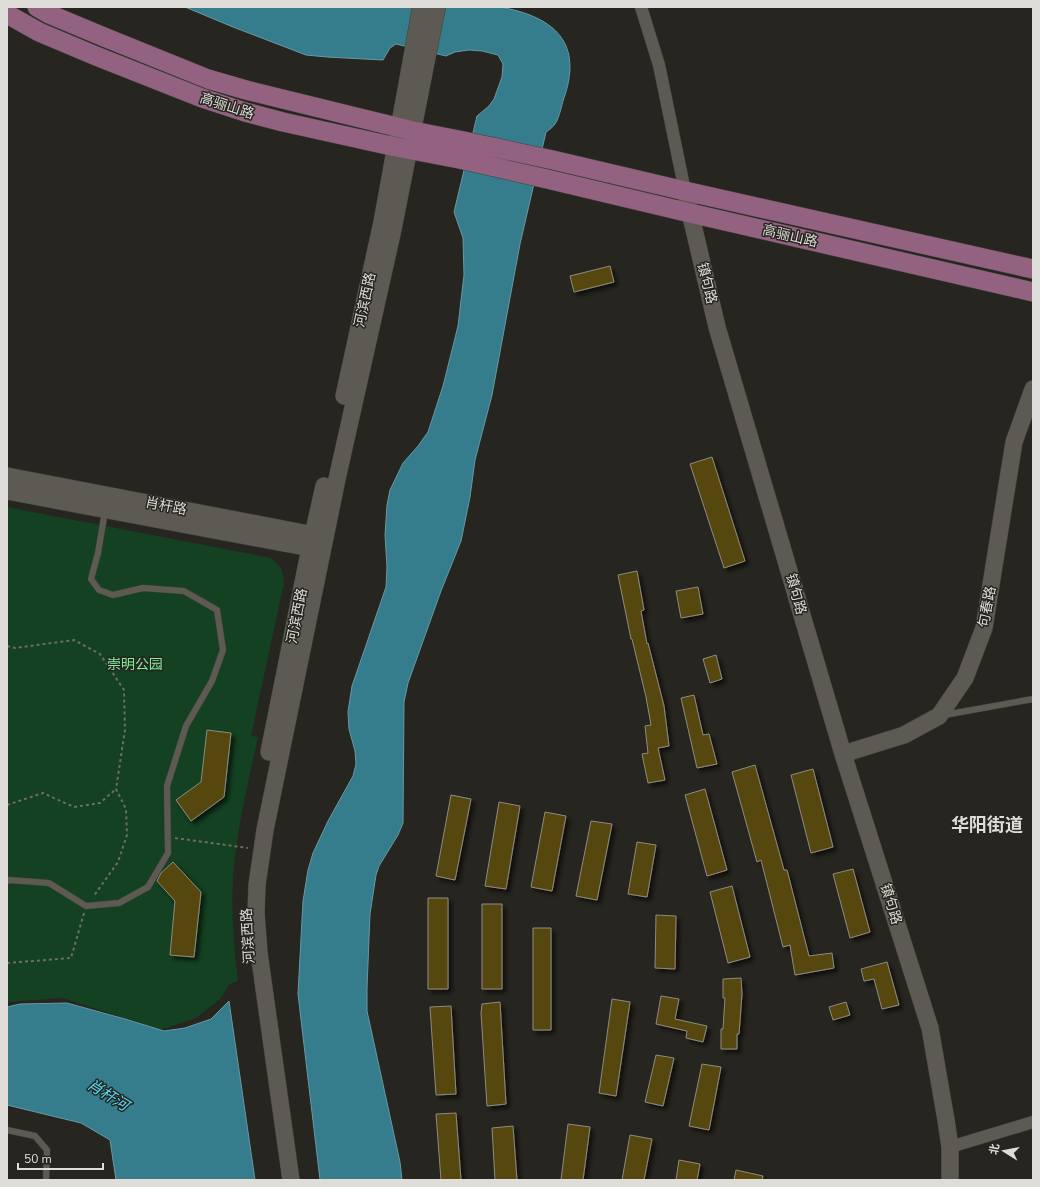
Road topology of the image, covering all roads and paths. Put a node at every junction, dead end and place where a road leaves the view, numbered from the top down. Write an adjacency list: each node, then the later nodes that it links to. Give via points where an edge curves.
1 (37, 7): 7 (main road, 高骊山路, via 208,79 293,102)
2 (421, 7): 6 (street)
3 (437, 7): 6 (street)
4 (641, 7): 8 (street, 镇句路, via 659,66)
5 (7, 14): 7 (main road, 高骊山路, via 39,32 96,56 202,98 245,112 283,122)
6 (419, 58): 7 (street, 河滨西路)
7 (405, 139): 8 (main road, 高骊山路, via 464,141); 9 (main road, 高骊山路, via 459,159); 16 (street, 河滨西路, via 382,222)
8 (685, 191): 9 (street, 镇句路); 10 (main road, 高骊山路)
9 (690, 213): 11 (main road, 高骊山路); 20 (street, 镇句路, via 717,327)
10 (1033, 269)
11 (1033, 292)
12 (1033, 389): 19 (street, 句春路, via 1014,442 984,628 965,678)
13 (7, 476): 16 (street, 肖杆路)
14 (7, 491): 15 (street, 肖杆路)
15 (105, 510): 16 (street, 肖杆路); 22 (lane, via 91,579 99,590 113,594 143,588 184,591 217,610 223,650 212,681 186,726 167,786)
16 (318, 543): 23 (street, 河滨西路, via 258,809); 30 (street, 河滨西路, via 257,885 259,953)
17 (7, 646): 21 (path, via 16,648 74,640 100,654 124,690 125,730 116,789 100,803 74,807 43,793)
18 (1033, 699): 19 (lane)
19 (939, 716): 20 (street, 句春路, via 904,735)
20 (843, 754): 27 (street, 镇句路, via 930,1028)
21 (7, 805)
22 (169, 837): 23 (path); 24 (lane, via 168,853 148,887 119,902 86,906 49,883)
23 (252, 849): 29 (street, 河滨西路, via 246,892 248,956)
24 (7, 881)
25 (1033, 1122): 27 (street)
26 (7, 1130): 28 (lane, via 35,1136 47,1150)
27 (950, 1147): 31 (street, 镇句路)
28 (46, 1180)
29 (280, 1180)
30 (291, 1180)
31 (950, 1180)

